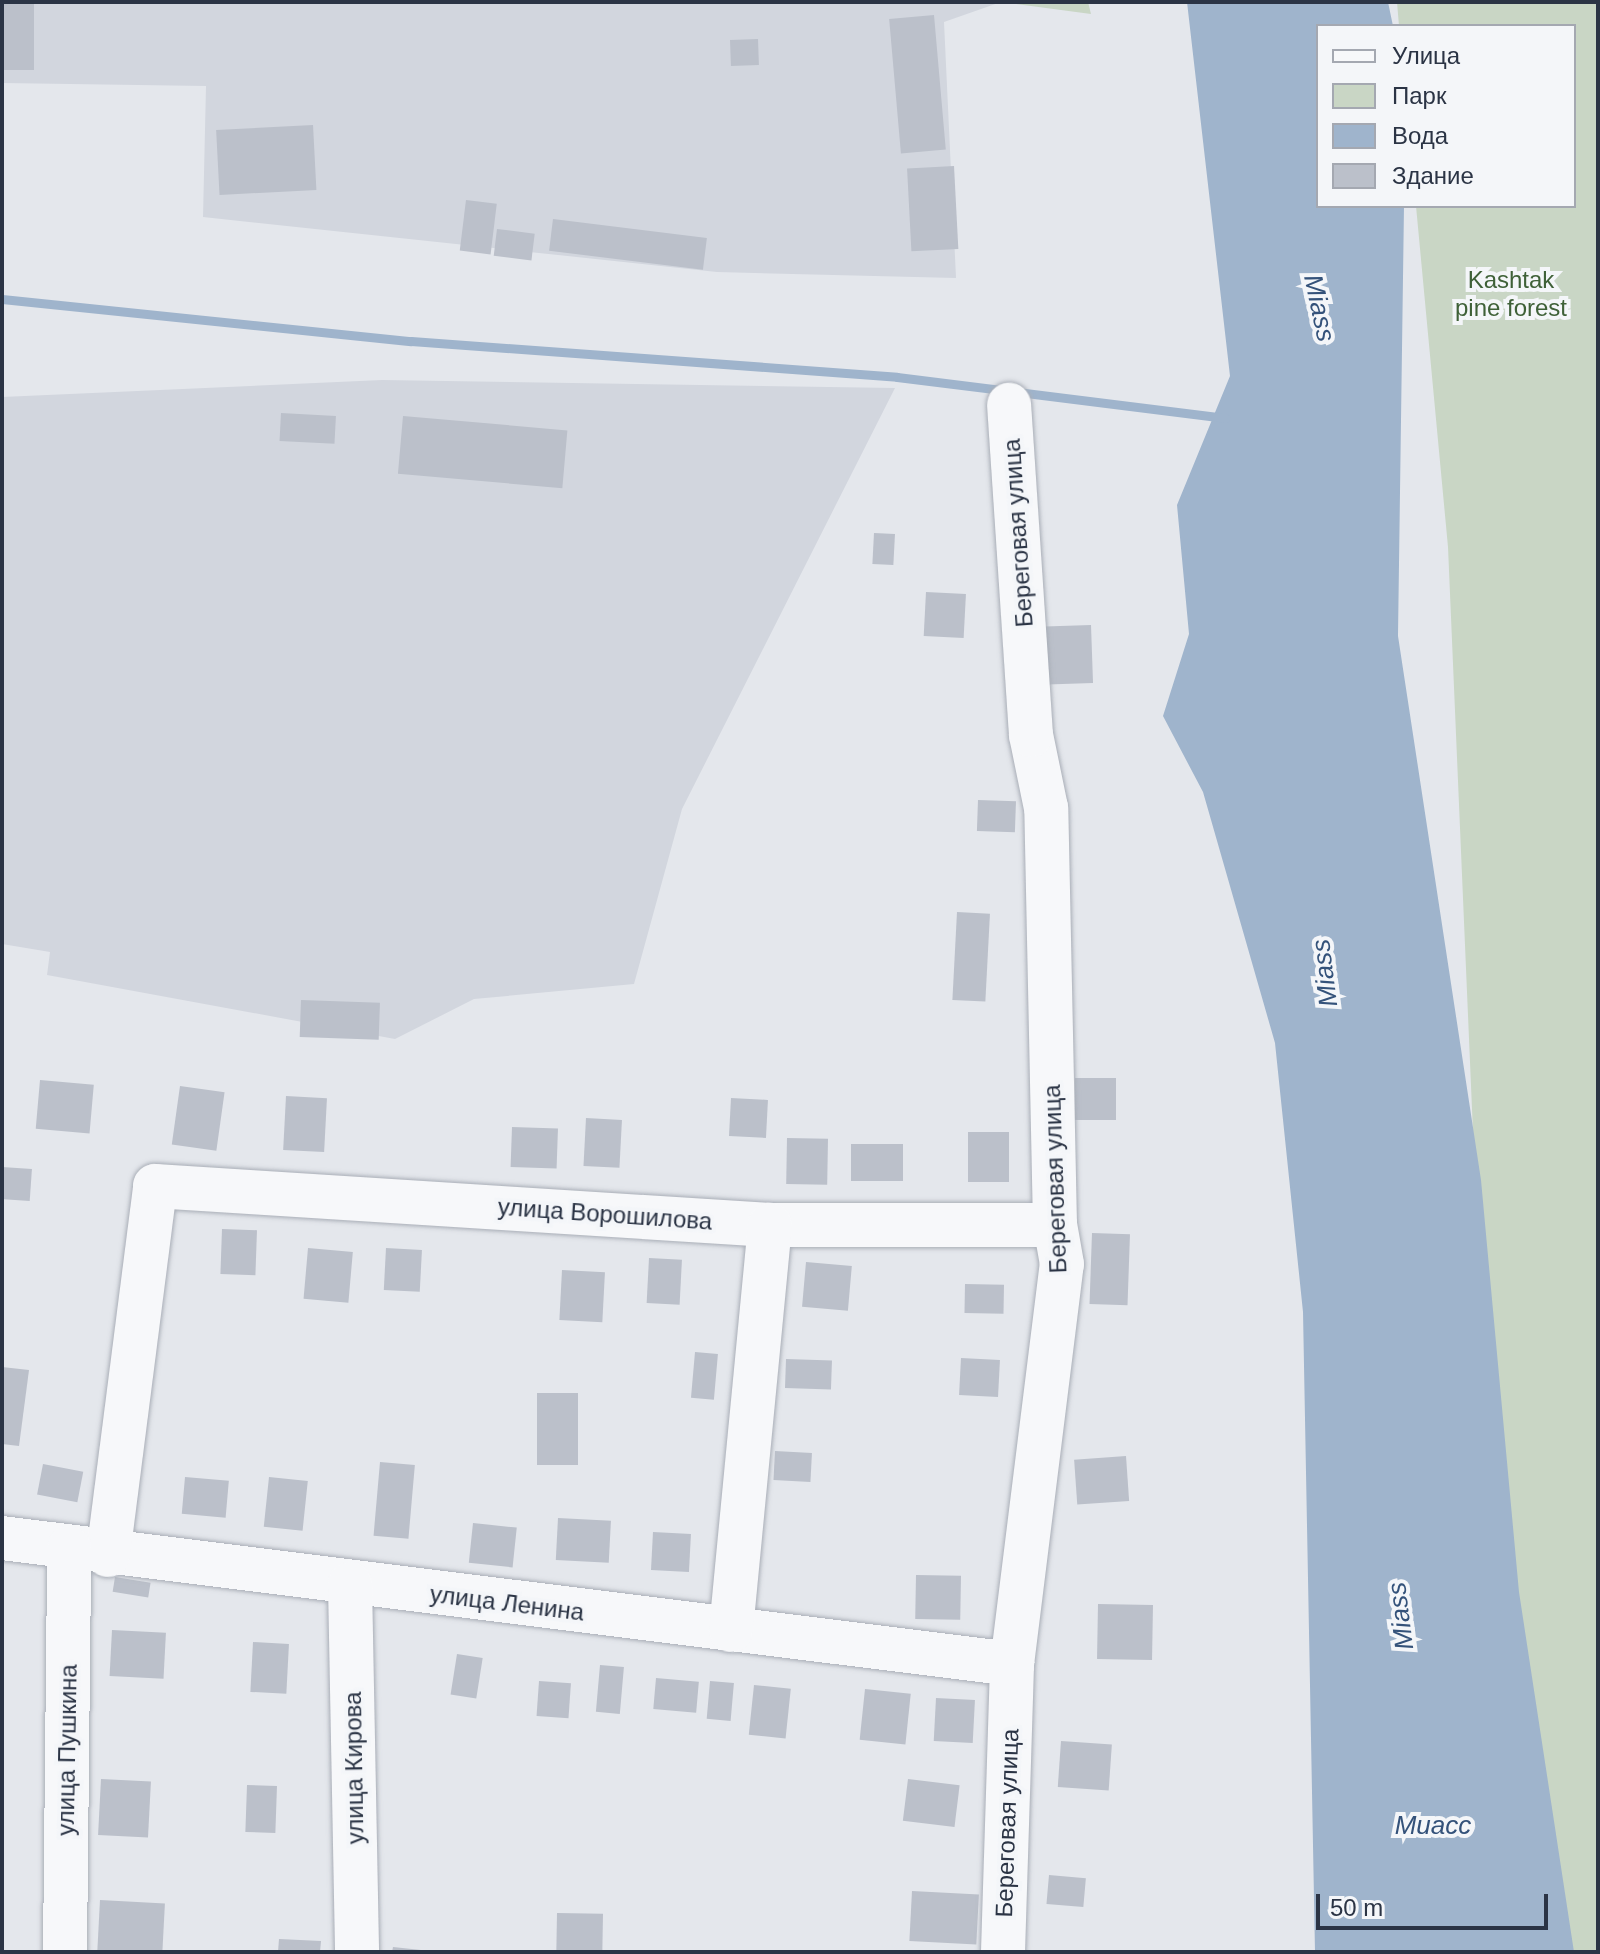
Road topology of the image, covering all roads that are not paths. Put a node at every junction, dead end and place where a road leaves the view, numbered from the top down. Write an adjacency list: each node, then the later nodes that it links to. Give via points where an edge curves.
1 (1009, 405): 4 (street, Береговая улица, via 1031,735 1046,808)
2 (155, 1186): 3 (street, улица Ворошилова); 6 (street, улица Пушкина)
3 (770, 1225): 4 (street, улица Ворошилова); 8 (street)
4 (1055, 1225): 9 (street, Береговая улица, via 1062,1264)
5 (2, 1538): 6 (street, улица Ленина)
6 (88, 1552): 7 (street, улица Ленина); 10 (street, улица Пушкина)
7 (350, 1584): 8 (street, улица Ленина); 11 (street, улица Кирова)
8 (731, 1630): 9 (street, улица Ленина)
9 (1012, 1664): 12 (street, Береговая улица)
10 (65, 1952)
11 (357, 1952)
12 (1003, 1952)

